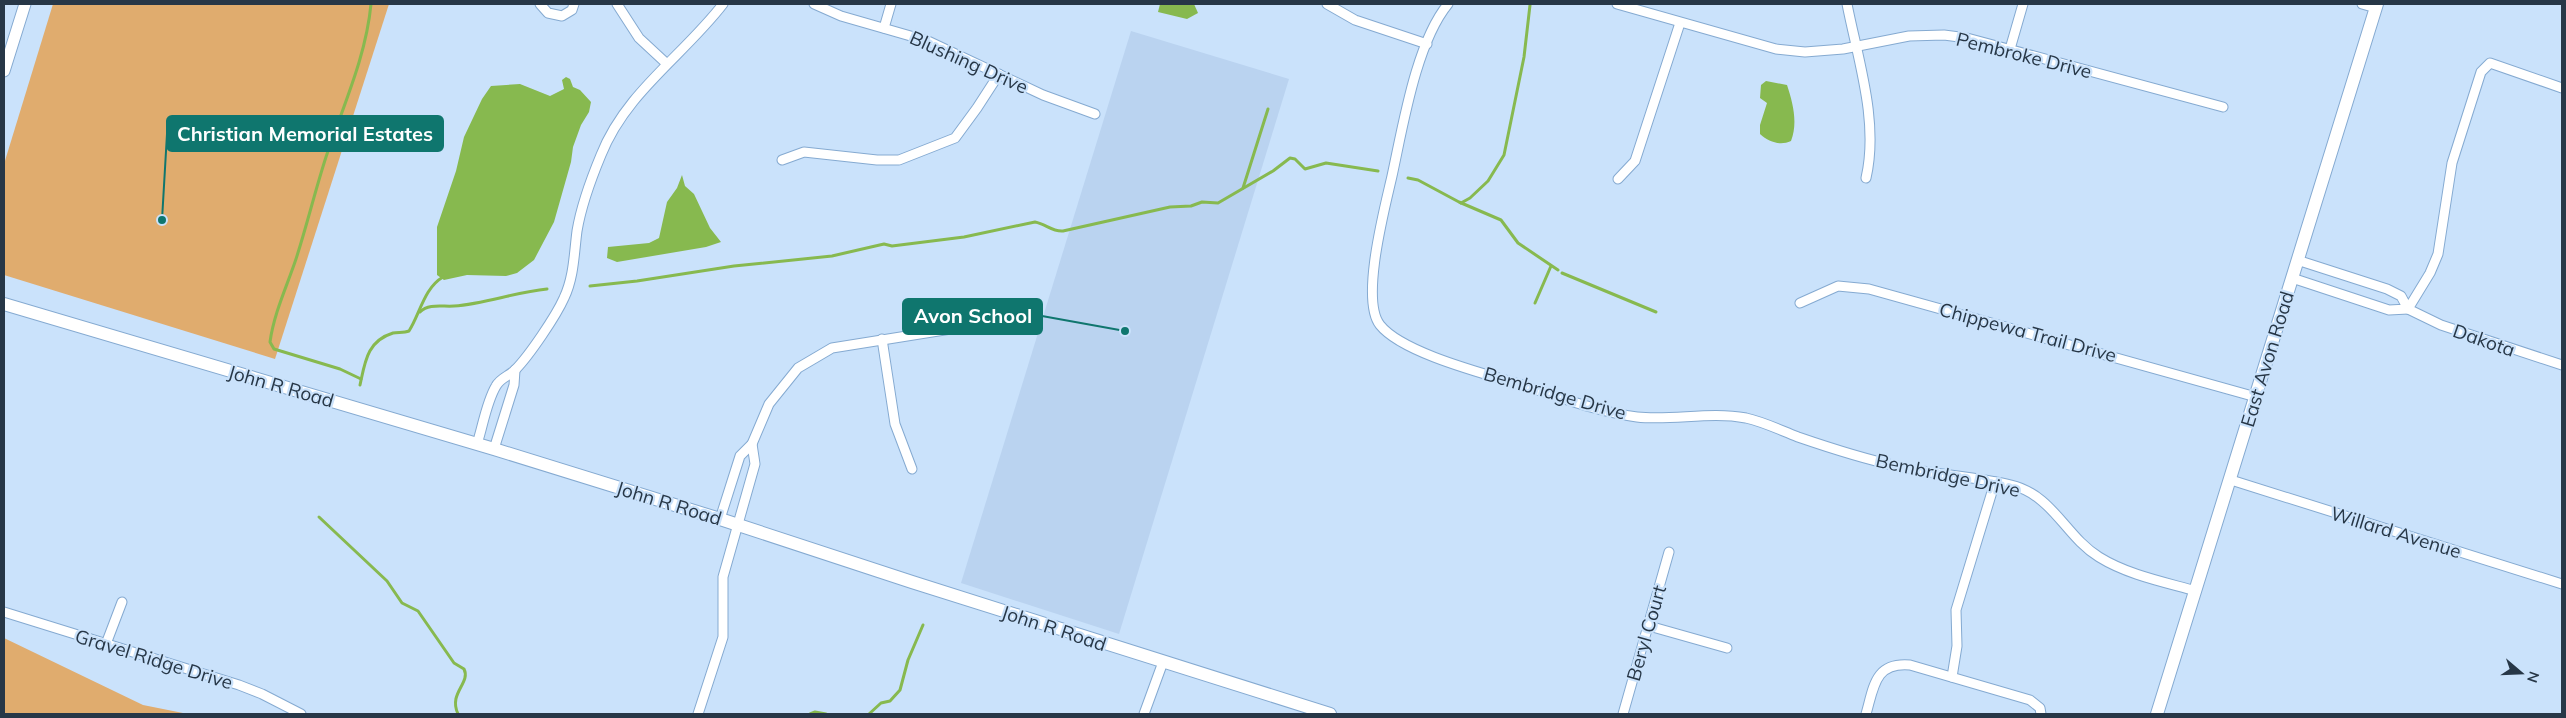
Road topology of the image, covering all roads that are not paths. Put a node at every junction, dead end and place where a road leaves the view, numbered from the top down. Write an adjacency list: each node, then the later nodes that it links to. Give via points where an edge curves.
1 (25, 4): 21 (street)
2 (540, 4): 3 (street, via 548,13 562,16 572,10)
3 (574, 4)
4 (618, 4): 20 (street, via 639,38)
5 (723, 4): 20 (street, via 707,25)
6 (814, 4): 16 (street, Blushing Drive, via 841,16)
7 (892, 4): 16 (street)
8 (1327, 4): 17 (street, via 1355,20)
9 (1448, 4): 17 (street)
10 (1617, 4): 15 (street, Pembroke Drive)
11 (1847, 4): 18 (street)
12 (2023, 4): 19 (street)
13 (2362, 4): 14 (street)
14 (2376, 6): 29 (main road, East Avon Road)
15 (1680, 22): 18 (street, Pembroke Drive, via 1776,49 1805,52); 28 (street, via 1635,162)
16 (884, 28): 22 (street, Blushing Drive, via 928,41)
17 (1427, 44): 44 (street, Bembridge Drive, via 1404,122 1373,260 1379,324 1392,336 1434,357 1616,414 1655,418 1720,415 1745,418 1896,466)
18 (1855, 47): 19 (street, Pembroke Drive, via 1909,36 1944,35); 27 (street, via 1870,128 1871,156)
19 (2010, 49): 24 (street, Pembroke Drive)
20 (667, 64): 37 (street, via 635,96 614,127 600,156 578,229 571,279 564,298)
21 (4, 71)
22 (999, 74): 25 (street, Blushing Drive); 26 (street, via 955,138 899,160 804,152)
23 (2562, 88): 33 (street, via 2490,63 2481,72 2452,163 2438,254)
24 (2223, 107)
25 (1095, 114)
26 (782, 160)
27 (1866, 178)
28 (1618, 179)
29 (2298, 260): 30 (main road, East Avon Road); 33 (street, Dakota, via 2387,289 2400,296)
30 (2292, 278): 33 (street, Dakota, via 2389,310); 38 (main road, East Avon Road)
31 (1800, 303): 38 (street, Chippewa Trail Drive, via 1838,286 1869,289)
32 (4, 304): 39 (main road, John R Road)
33 (2408, 309): 36 (street, Dakota, via 2441,325)
34 (957, 328): 35 (street)
35 (882, 339): 40 (street, via 832,348 798,368 769,404); 42 (street, via 895,424)
36 (2562, 365)
37 (515, 370): 39 (street, via 495,386); 41 (street, via 514,385)
38 (2256, 397): 43 (main road, East Avon Road)
39 (477, 444): 41 (main road, John R Road)
40 (752, 444): 45 (street, via 740,456); 46 (street, via 755,464)
41 (494, 449): 45 (main road, John R Road)
42 (912, 469)
43 (2231, 480): 48 (street, Willard Avenue); 49 (main road, East Avon Road)
44 (1995, 482): 49 (street, Bembridge Drive, via 2014,485 2035,494 2055,510 2097,556 2125,571); 56 (street, via 1956,610 1957,646)
45 (720, 519): 46 (main road, John R Road)
46 (738, 524): 55 (main road, John R Road); 58 (street, via 723,577 723,637)
47 (1669, 552): 52 (street, Beryl Court)
48 (2562, 584)
49 (2196, 591): 64 (main road, East Avon Road)
50 (122, 602): 53 (street)
51 (4, 612): 53 (street, Gravel Ridge Drive)
52 (1648, 626): 54 (street); 61 (street, Beryl Court)
53 (106, 644): 57 (street, Gravel Ridge Drive, via 240,685)
54 (1727, 648)
55 (1163, 662): 59 (street); 60 (main road, John R Road)
56 (1952, 677): 62 (street, via 1910,665 1889,666 1875,683); 63 (street, via 2030,700 2040,708)
57 (301, 714)
58 (698, 714)
59 (1144, 714)
60 (1330, 714)
61 (1623, 714)
62 (1866, 714)
63 (2041, 714)
64 (2160, 714)

